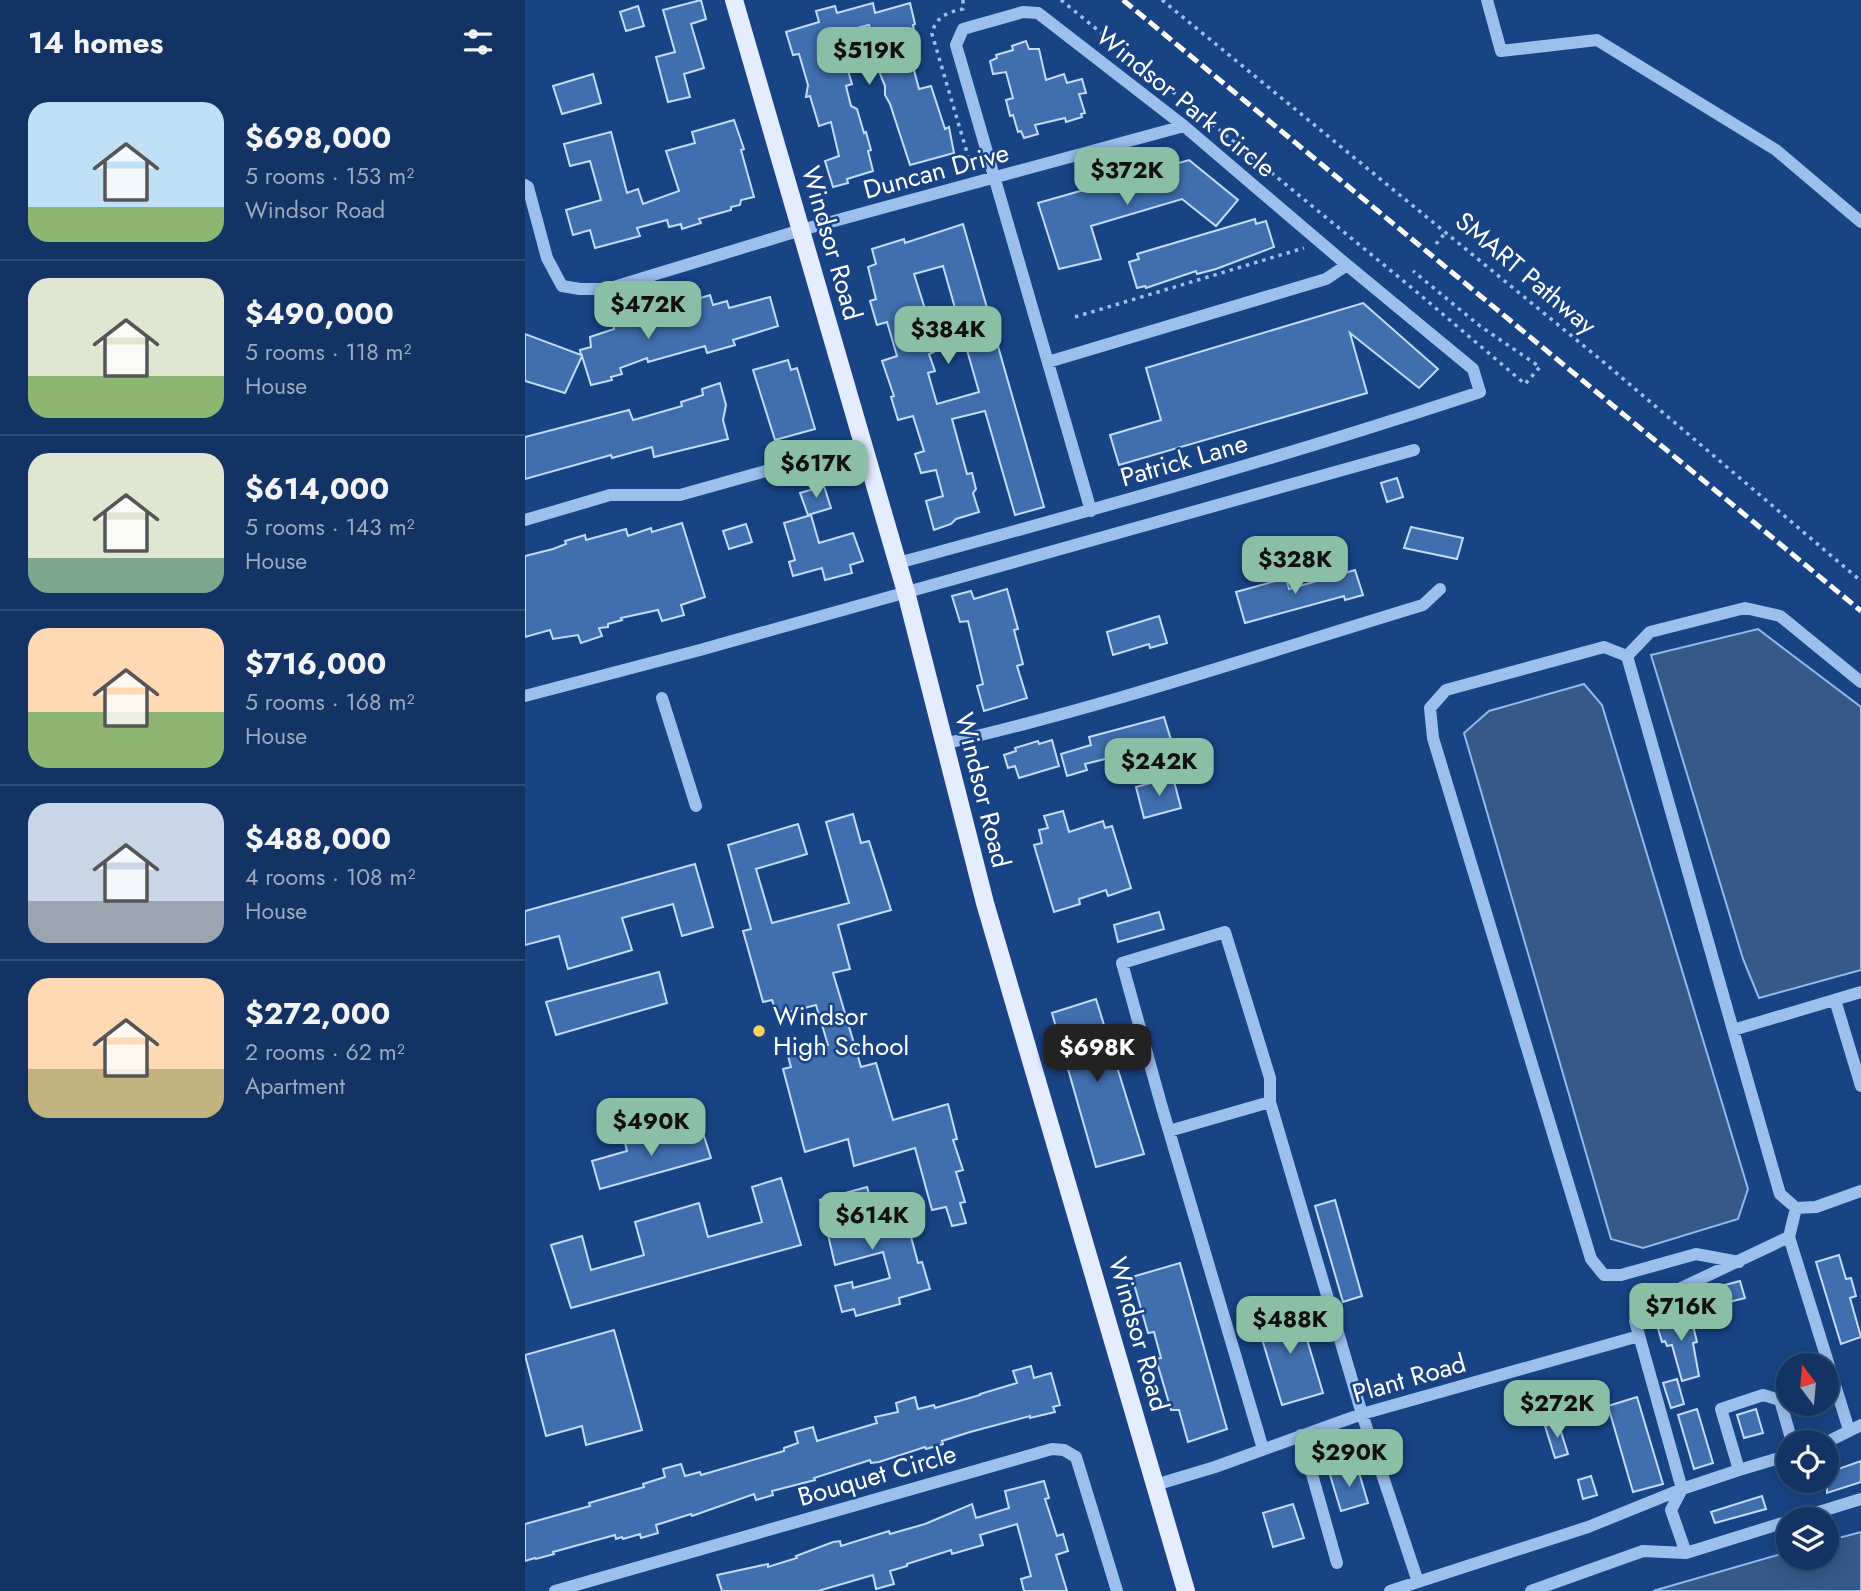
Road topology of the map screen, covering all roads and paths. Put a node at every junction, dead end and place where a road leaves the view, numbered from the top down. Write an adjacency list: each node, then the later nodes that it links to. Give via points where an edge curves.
1 (734, 0): 10 (main road, Windsor Road)
2 (1062, 0): 8 (path)
3 (1162, 0): 11 (path, SMART Pathway)
4 (1487, 0): 9 (street, via 1501,51 1597,40 1776,150)
5 (1184, 125): 6 (street, Duncan Drive); 6 (street, Windsor Park Circle, via 1038,13 1023,12 963,29 956,45); 12 (street, Windsor Park Circle)
6 (995, 179): 10 (street, Duncan Drive); 17 (street, Windsor Park Circle)
7 (525, 185): 10 (street, Duncan Drive, via 547,258 562,286 580,289 607,289)
8 (1333, 222): 12 (path); 15 (path, via 1525,384 1539,367)
9 (1861, 222)
10 (801, 230): 19 (main road, Windsor Road)
11 (1446, 232): 13 (path); 24 (path, SMART Pathway)
12 (1317, 240): 14 (street, Windsor Park Circle); 16 (path, via 1309,247)
13 (1436, 244)
14 (1347, 265): 17 (street, via 1326,279); 18 (street, Windsor Park Circle, via 1473,369)
15 (1413, 271)
16 (1075, 317)
17 (1048, 362): 21 (street, Windsor Park Circle)
18 (1480, 392): 21 (street, Patrick Lane)
19 (862, 444): 22 (street, via 680,495 610,495); 23 (main road, Windsor Road)
20 (1414, 450): 26 (street)
21 (1091, 511): 23 (street, Patrick Lane)
22 (525, 520)
23 (898, 563): 26 (main road, Windsor Road)
24 (1861, 581)
25 (1440, 589): 31 (street, via 1423,605 1118,697)
26 (906, 592): 29 (street); 31 (main road, Windsor Road)
27 (1627, 656): 28 (street, via 1650,632 1745,608 1780,616); 35 (street); 42 (street, via 1604,647 1446,691 1430,708 1433,738 1591,1259 1604,1275 1621,1275 1696,1254)
28 (1861, 682)
29 (525, 696)
30 (662, 698): 32 (street)
31 (943, 744): 52 (main road, Windsor Road, via 985,904)
32 (696, 806)
33 (1861, 992): 34 (street)
34 (1835, 1000): 35 (street); 36 (street)
35 (1733, 1030): 40 (street, via 1780,1194)
36 (1861, 1086)
37 (1270, 1102): 38 (street); 38 (street, via 1270,1078 1225,932 1122,963); 44 (street)
38 (1170, 1131): 49 (street)
39 (1861, 1191): 40 (street, via 1816,1207)
40 (1795, 1208): 41 (street)
41 (1789, 1237): 42 (street); 45 (street)
42 (1739, 1262): 43 (street, via 1677,1290 1635,1321)
43 (1640, 1336): 44 (street, Plant Road); 53 (street)
44 (1362, 1415): 47 (street, Plant Road); 59 (street)
45 (1855, 1428): 48 (street)
46 (1788, 1430): 51 (street, via 1780,1401 1763,1395 1721,1409)
47 (1301, 1435): 49 (street, Plant Road); 58 (street)
48 (1839, 1436)
49 (1263, 1449): 52 (street, Plant Road)
50 (1776, 1459): 51 (street)
51 (1739, 1470): 53 (street)
52 (1155, 1485): 62 (main road, Windsor Road)
53 (1682, 1489): 57 (street, via 1671,1510); 59 (street, via 1588,1527)
54 (1861, 1499): 55 (street)
55 (1835, 1507)
56 (1776, 1525): 57 (street)
57 (1686, 1553): 64 (street, via 1643,1551)
58 (1337, 1563)
59 (1418, 1582): 63 (street)
60 (555, 1591): 61 (street, Bouquet Circle, via 1052,1449 1076,1457)
61 (1117, 1591)
62 (1186, 1591)
63 (1390, 1591)
64 (1531, 1591)

